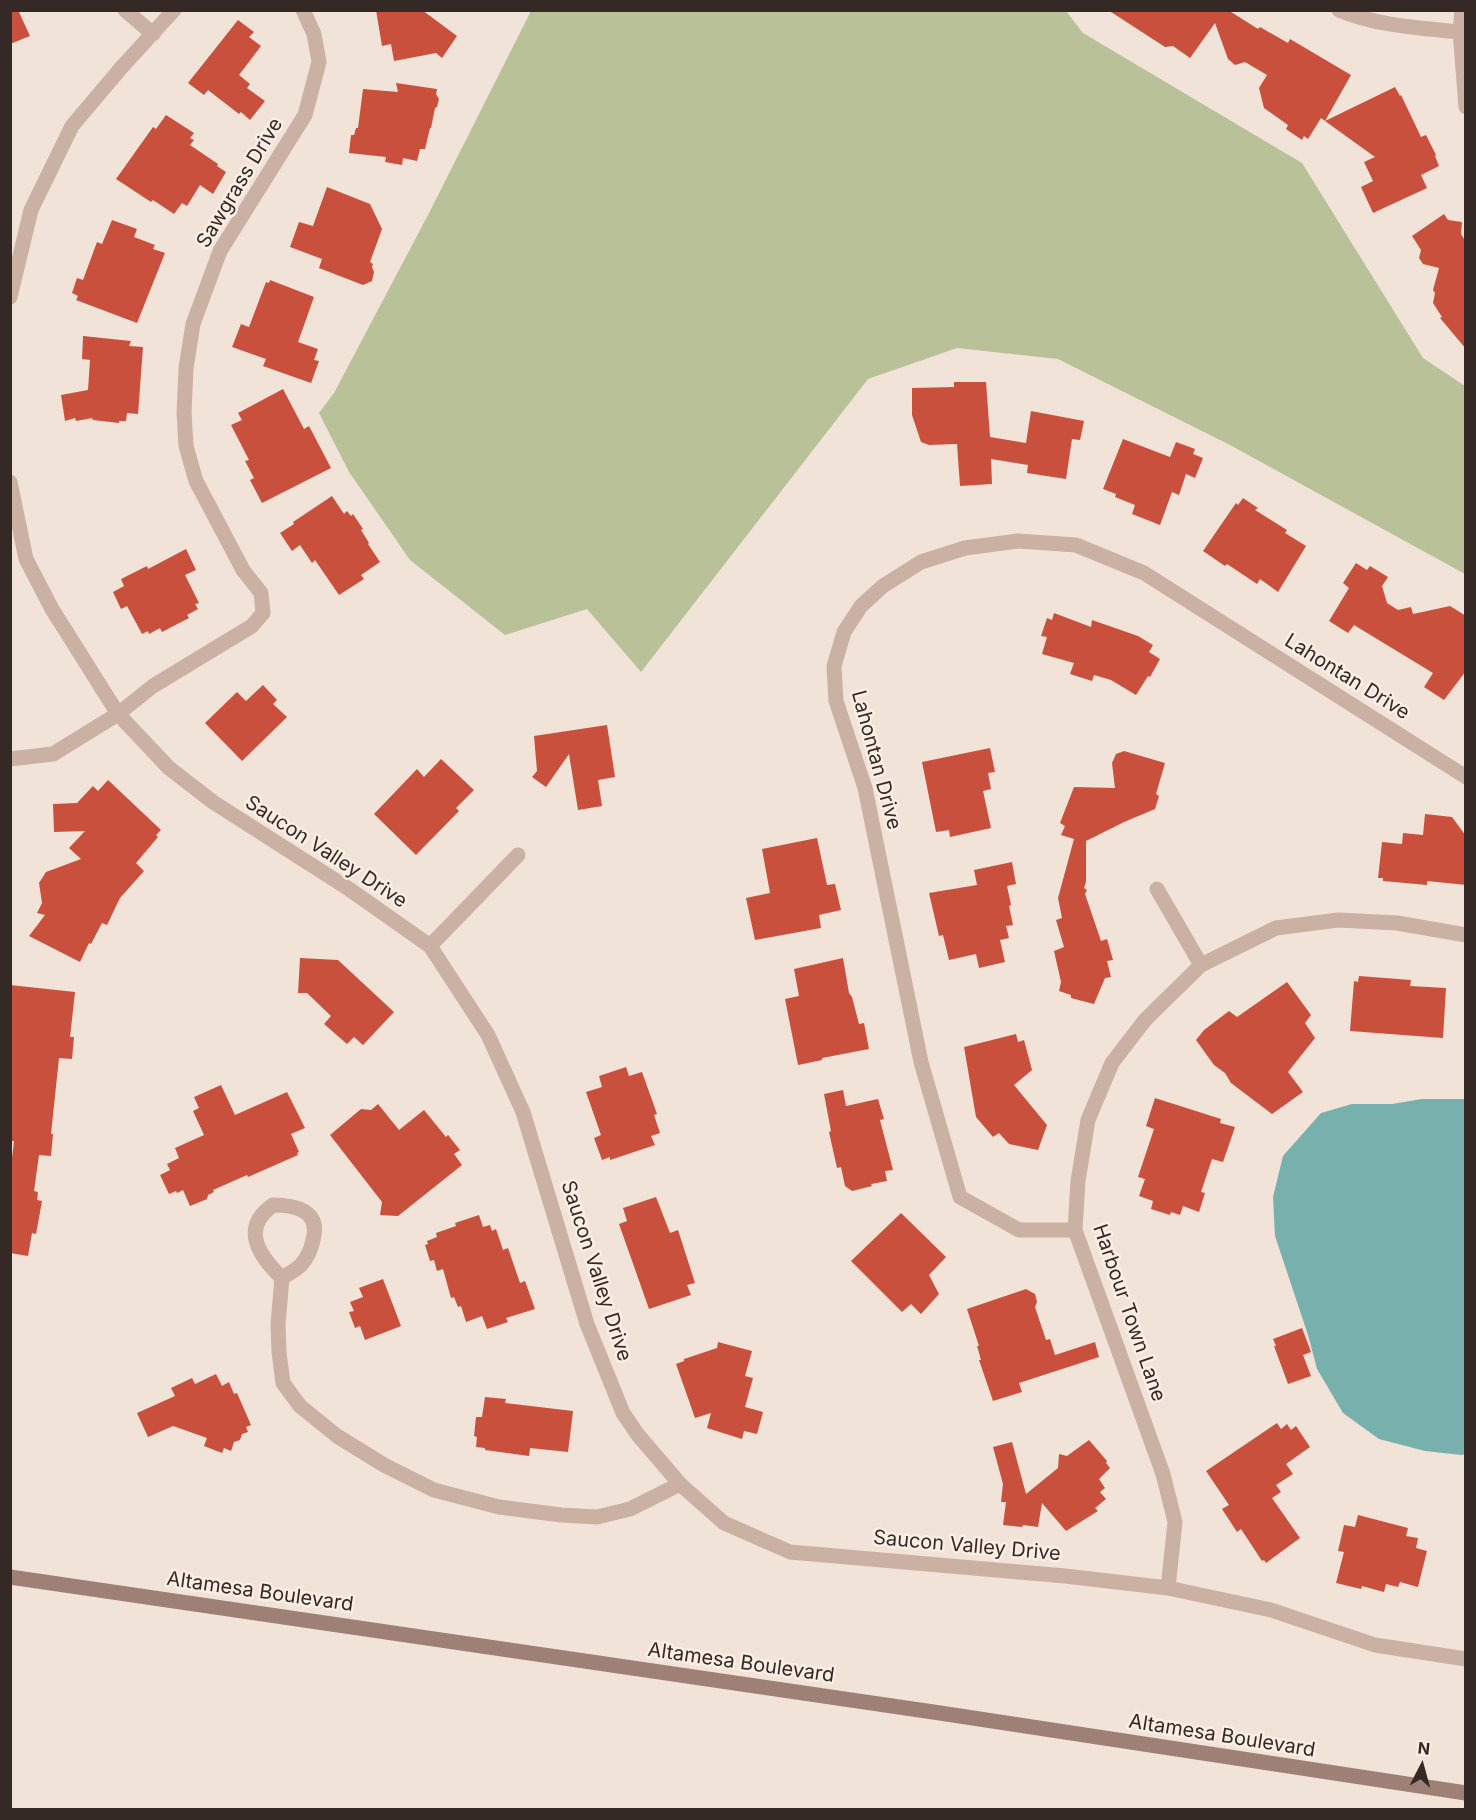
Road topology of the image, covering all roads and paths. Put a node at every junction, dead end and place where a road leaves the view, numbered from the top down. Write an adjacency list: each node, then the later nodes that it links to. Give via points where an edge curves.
1 (125, 10): 7 (street)
2 (174, 10): 7 (street)
3 (303, 10): 11 (street, Sawgrass Drive, via 314,34 319,62 305,115 220,251 193,324 185,379 186,446 196,481 243,570 261,593 263,613 252,626 153,686)
4 (1339, 10): 6 (street, via 1356,17)
5 (1462, 10): 6 (street)
6 (1460, 32): 8 (street)
7 (153, 34): 9 (street, via 72,126 31,210)
8 (1466, 107)
9 (10, 297)
10 (10, 482): 11 (street, Saucon Valley Drive, via 26,559 52,609)
11 (118, 714): 12 (street, via 53,754); 17 (street, Saucon Valley Drive, via 169,768 213,802)
12 (11, 760)
13 (1466, 777): 19 (street, Lahontan Drive, via 1144,573 1076,545 1018,540 964,548 921,562 883,586 861,606 844,632 834,666 836,701 865,788 921,1062 960,1197 1019,1230)
14 (518, 855): 17 (street)
15 (1157, 889): 18 (street)
16 (1466, 934): 18 (street, Harbour Town Lane, via 1397,922 1338,920 1276,928)
17 (430, 946): 21 (street, Saucon Valley Drive, via 488,1035 523,1112 587,1324 623,1413)
18 (1201, 965): 19 (street, Harbour Town Lane, via 1145,1020 1112,1063 1088,1120)
19 (1075, 1230): 23 (street, Harbour Town Lane, via 1163,1474 1175,1522)
20 (282, 1278): 20 (street, via 300,1266 310,1253 315,1233 313,1219 303,1210 273,1205 257,1221 255,1234 266,1263); 21 (street, via 278,1324 283,1383 300,1406 337,1436 384,1465 434,1490 499,1507 561,1515 597,1517 630,1509)
21 (680, 1484): 23 (street, Saucon Valley Drive, via 724,1523 790,1551)
22 (10, 1577): 25 (street, Altamesa Boulevard)
23 (1168, 1588): 24 (street, Saucon Valley Drive, via 1271,1610 1375,1644)
24 (1466, 1659)
25 (1466, 1793)

